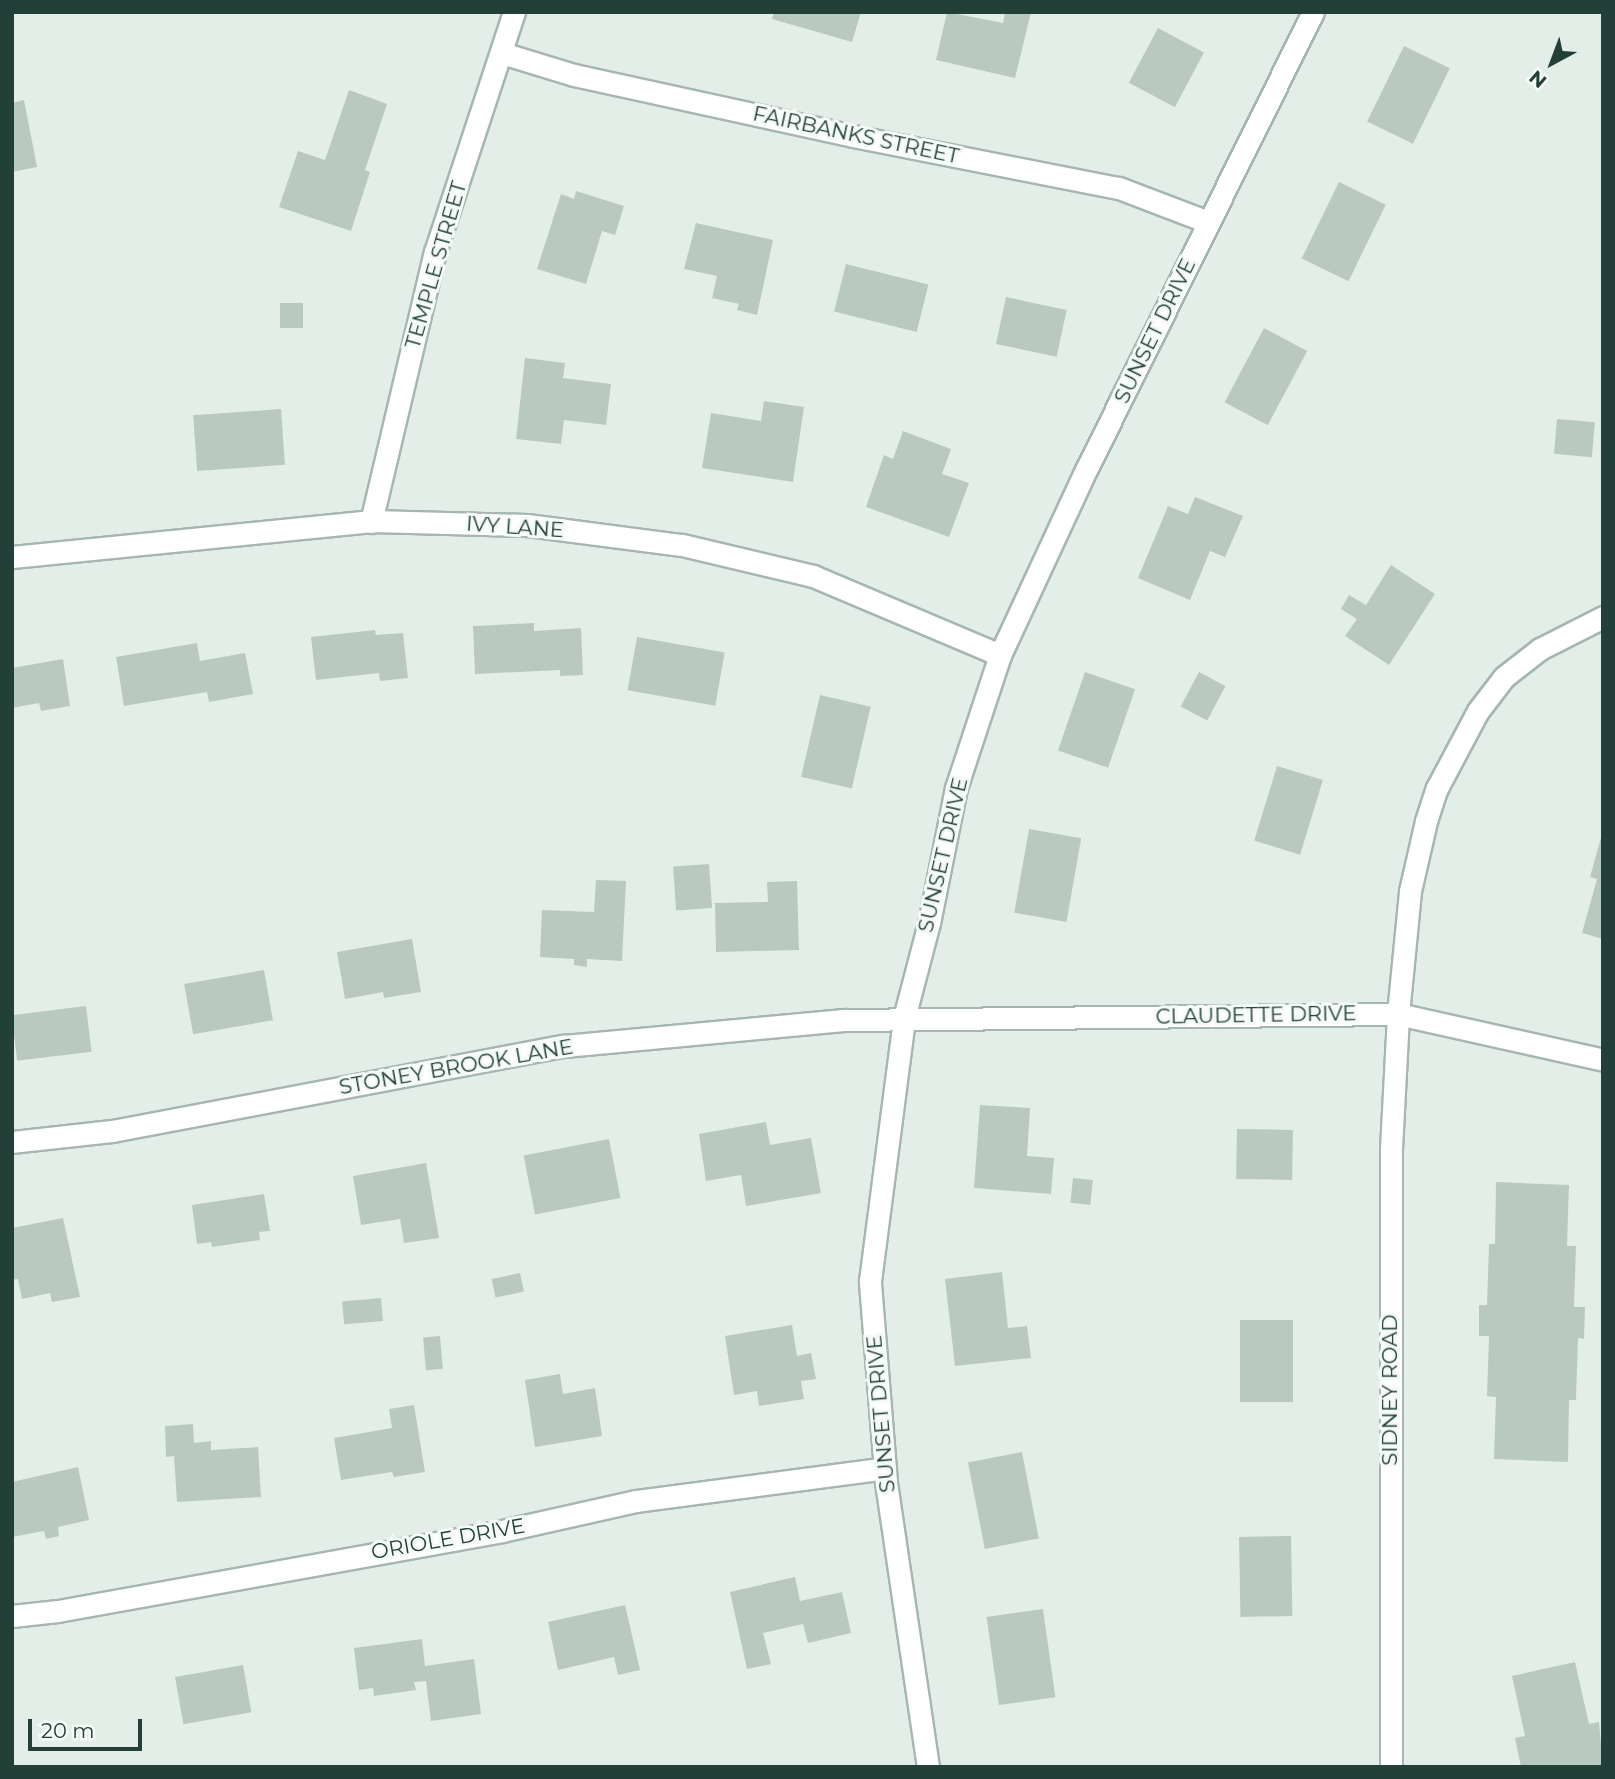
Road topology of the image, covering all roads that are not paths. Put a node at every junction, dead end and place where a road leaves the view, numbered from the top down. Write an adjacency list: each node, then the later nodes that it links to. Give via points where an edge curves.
1 (514, 12): 3 (street, TEMPLE STREET)
2 (1313, 12): 4 (street, SUNSET DRIVE)
3 (502, 53): 4 (street, FAIRBANKS STREET, via 573,75 1119,188); 5 (street, TEMPLE STREET, via 435,252)
4 (1208, 222): 8 (street, SUNSET DRIVE)
5 (371, 522): 6 (street, IVY LANE); 8 (street, IVY LANE, via 527,526 682,545 813,576)
6 (12, 557)
7 (1603, 617): 9 (street, SIDNEY ROAD, via 1540,649 1504,677 1454,751 1426,821 1410,891)
8 (1000, 655): 10 (street, SUNSET DRIVE, via 956,789)
9 (1398, 1014): 10 (street, CLAUDETTE DRIVE); 11 (street, CLAUDETTE DRIVE); 16 (street, SIDNEY ROAD, via 1391,1163)
10 (904, 1018): 12 (street, STONEY BROOK LANE, via 564,1046 112,1131); 13 (street, SUNSET DRIVE, via 870,1281)
11 (1603, 1060)
12 (12, 1142)
13 (885, 1468): 14 (street, ORIOLE DRIVE, via 636,1501 502,1531); 15 (street, SUNSET DRIVE)
14 (12, 1616)
15 (928, 1767)
16 (1391, 1767)

